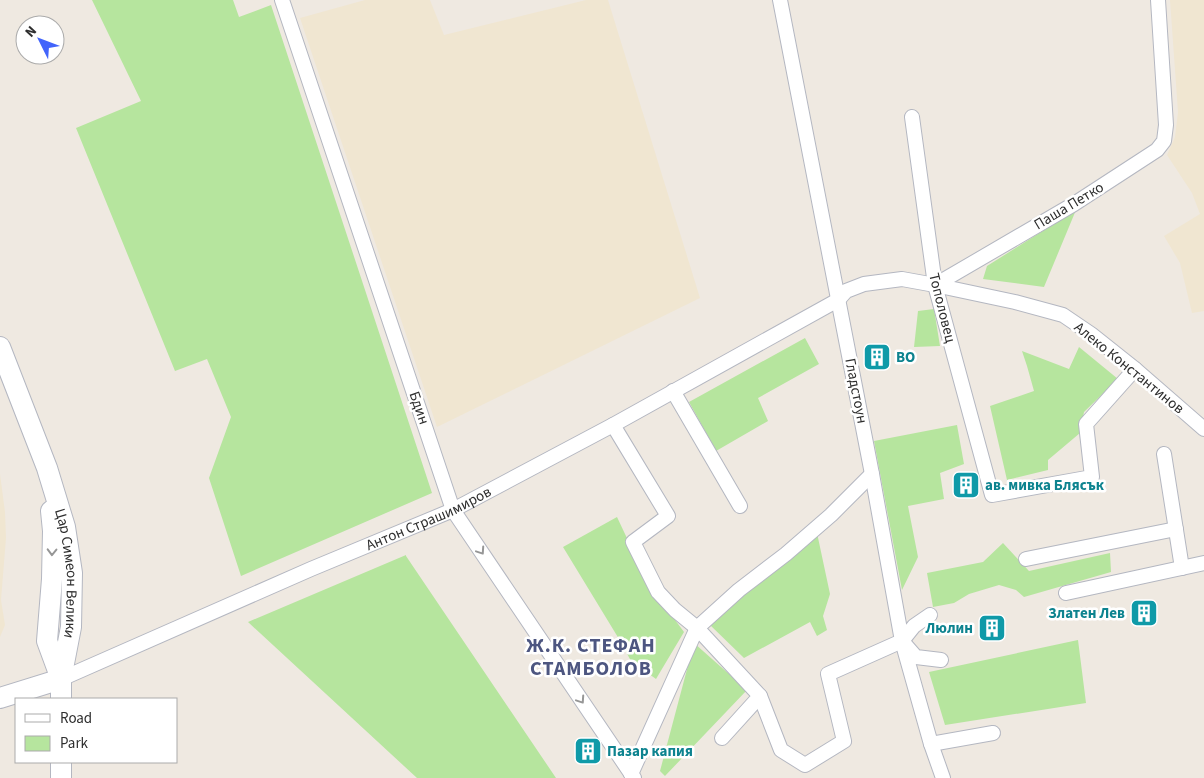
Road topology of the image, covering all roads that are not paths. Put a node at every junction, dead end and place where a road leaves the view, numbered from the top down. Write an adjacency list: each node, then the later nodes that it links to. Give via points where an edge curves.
1 (780, 0): 6 (street, Гладстоун)
2 (1158, 0): 5 (street, Паша Петко, via 1166,125 1164,141 1157,150 1074,204)
3 (284, 1): 15 (street, Бдин)
4 (912, 117): 5 (street, Тополовец)
5 (934, 285): 6 (street, via 902,280 864,284 846,291); 8 (street, Алеко Константинов, via 1063,316); 8 (street, Тополовец, via 992,495 1092,477 1086,424)
6 (838, 300): 9 (street, Антон Страшимиров); 13 (street, Гладстоун)
7 (0, 346): 25 (main road, Цар Симеон Велики, via 47,468 65,527 72,573 71,627)
8 (1135, 369): 11 (street, Алеко Константинов)
9 (673, 391): 10 (street, Антон Страшимиров); 14 (street)
10 (613, 425): 15 (street, Антон Страшимиров); 22 (street, via 668,516 633,542 658,592)
11 (1204, 429)
12 (1164, 454): 16 (street)
13 (872, 474): 22 (street, via 831,515); 23 (street, Гладстоун)
14 (740, 506)
15 (453, 510): 25 (street, Антон Страшимиров); 33 (street, Бдин, one-way to 33)
16 (1176, 529): 17 (street); 19 (street)
17 (1026, 559)
18 (1204, 563): 19 (street)
19 (1182, 568): 20 (street)
20 (1066, 593)
21 (930, 616): 23 (street, via 914,626)
22 (696, 628): 26 (street); 33 (street)
23 (902, 641): 24 (street, via 916,657); 26 (street, via 828,674 844,741 805,765 781,750); 31 (street, Гладстоун)
24 (940, 660)
25 (61, 678): 27 (main road, Антон Страшимиров); 28 (main road, Цар Симеон Велики)
26 (760, 696): 30 (street)
27 (0, 698)
28 (61, 698)
29 (992, 733): 31 (street)
30 (722, 738)
31 (931, 744): 35 (street, Гладстоун)
32 (61, 763): 34 (main road)
33 (633, 776)
34 (61, 778)
35 (943, 778)

